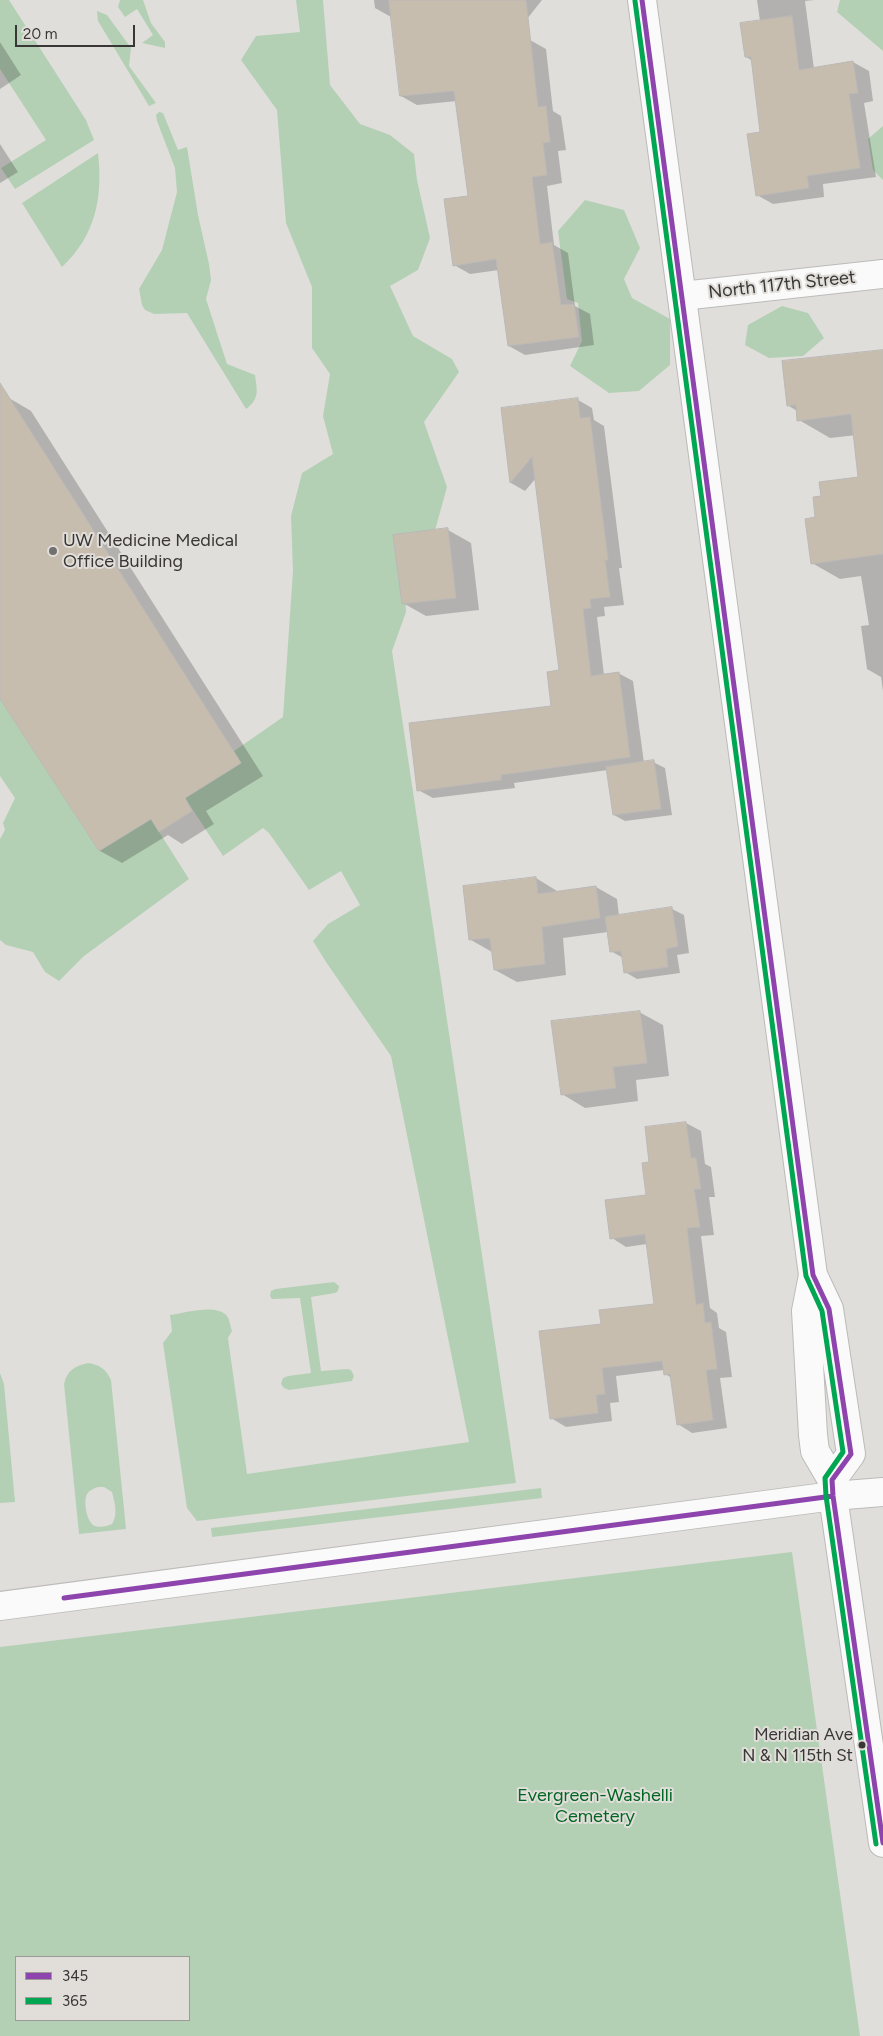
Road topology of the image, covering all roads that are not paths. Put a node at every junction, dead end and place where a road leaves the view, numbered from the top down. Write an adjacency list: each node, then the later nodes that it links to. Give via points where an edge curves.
1 (642, 0): 3 (street)
2 (883, 274): 3 (street, North 117th Street)
3 (682, 296): 4 (street, via 812,1275 829,1309 851,1454)
4 (832, 1488): 5 (street); 6 (street); 7 (street)
5 (883, 1492)
6 (0, 1606)
7 (883, 1843)

